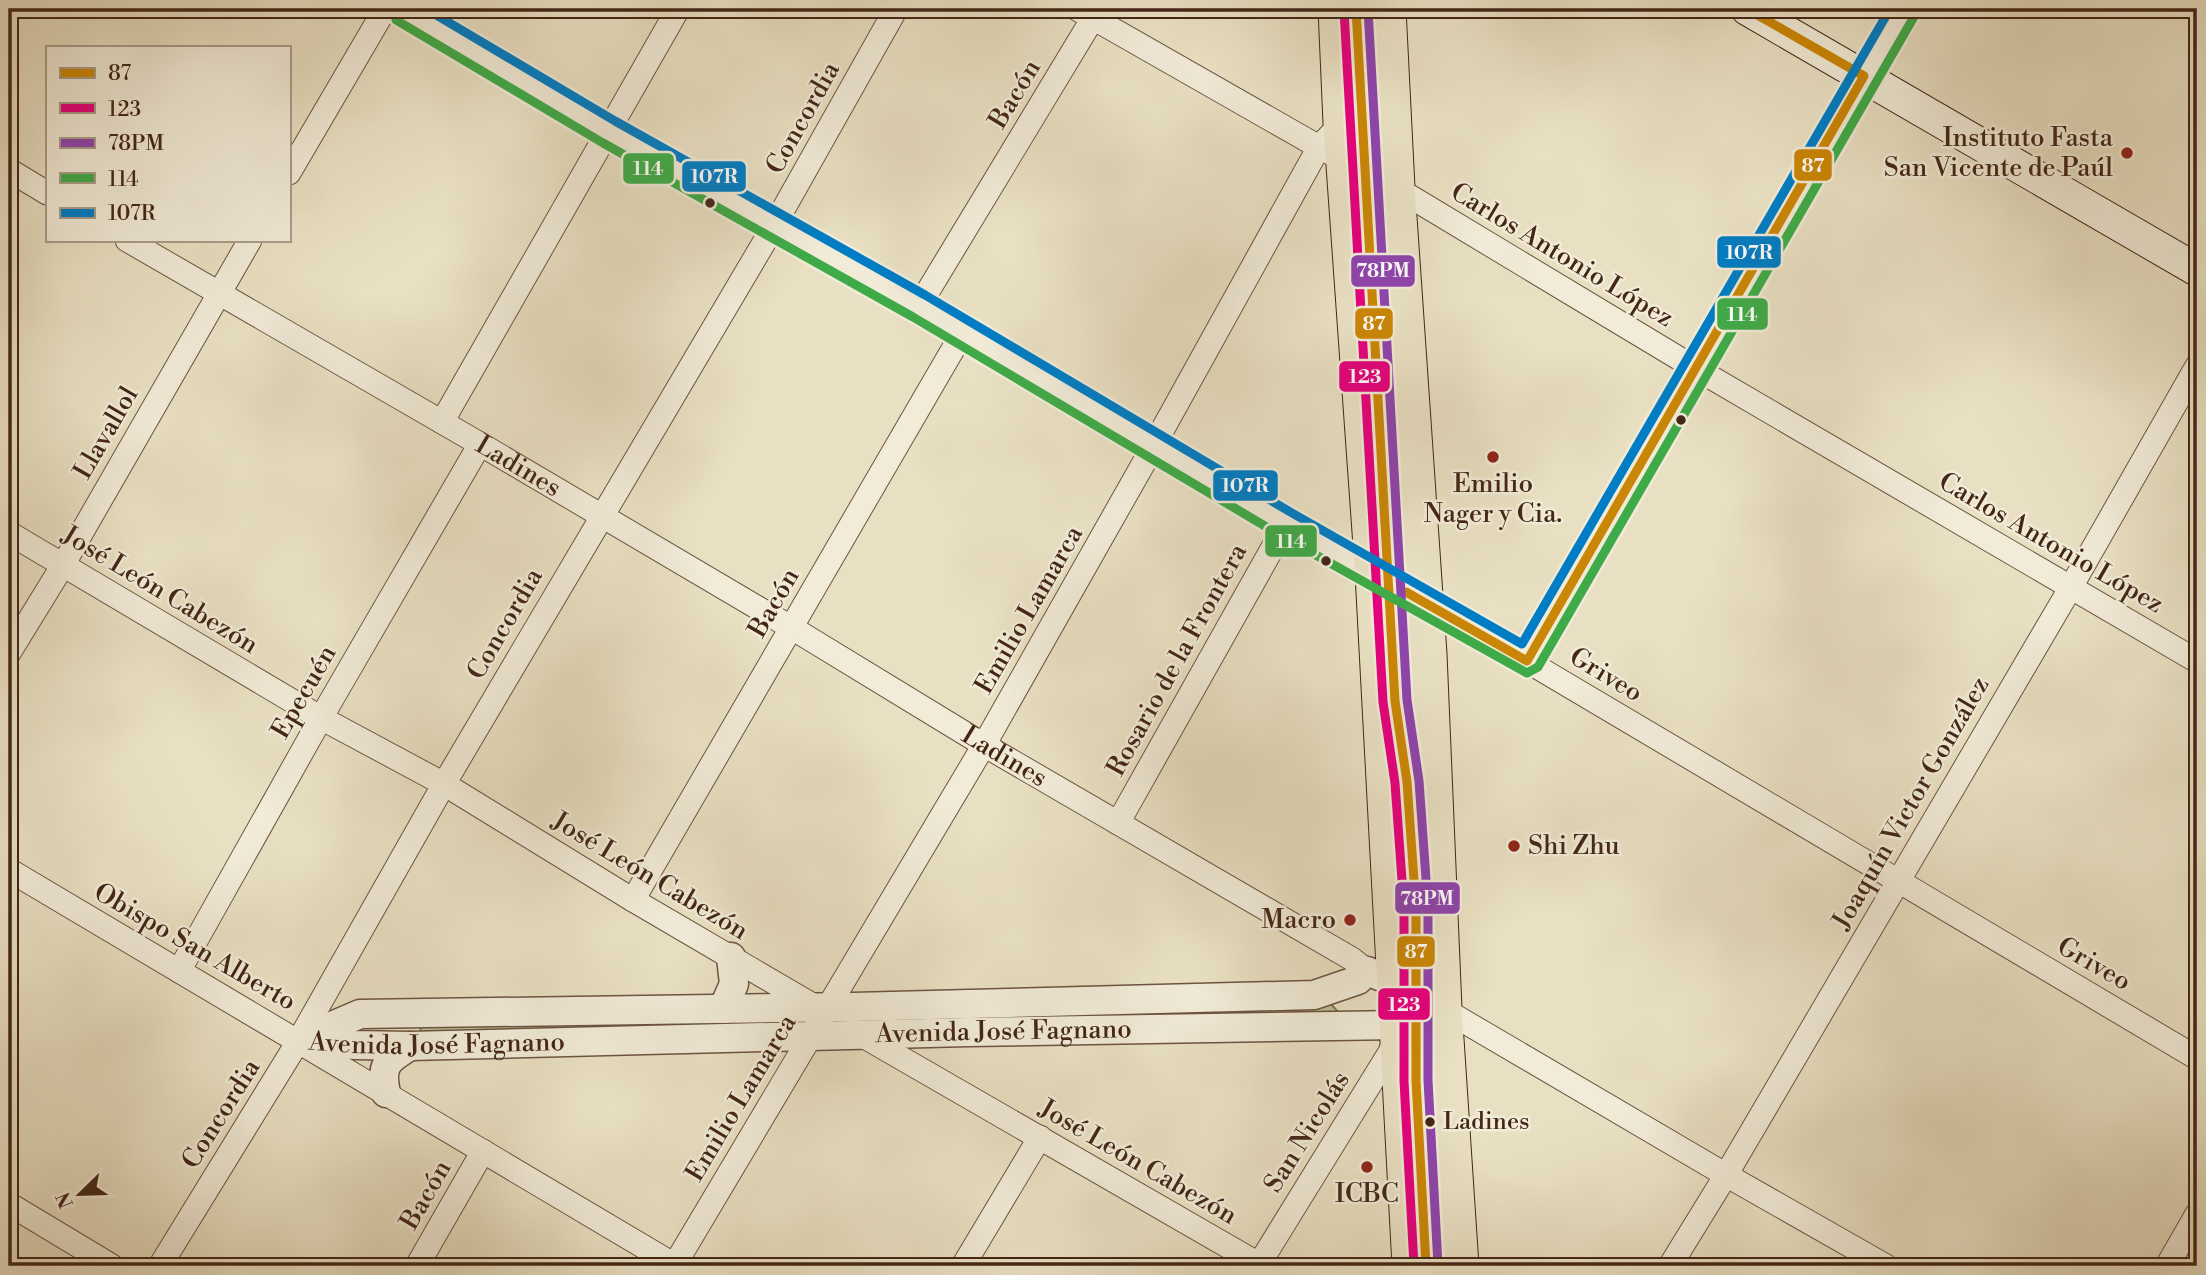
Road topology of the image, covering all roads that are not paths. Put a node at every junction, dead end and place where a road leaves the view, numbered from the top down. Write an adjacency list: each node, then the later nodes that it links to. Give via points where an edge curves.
1 (385, 9): 16 (street)
2 (402, 9): 13 (street, Griveo)
3 (678, 9): 13 (street)
4 (896, 9): 18 (street, Concordia)
5 (1337, 9): 14 (main road)
6 (1356, 9): 14 (lane)
7 (1366, 9): 14 (lane, via 1372,41)
8 (1387, 9): 14 (main road)
9 (1748, 9): 12 (main road)
10 (1905, 9): 12 (street)
11 (1085, 14): 14 (street, Carlos Antonio López); 23 (street, Bacón)
12 (1864, 76): 21 (main road); 26 (street)
13 (609, 132): 18 (street, Griveo); 27 (street)
14 (1358, 162): 26 (street, Carlos Antonio López); 29 (street, Emilio Lamarca); 34 (main road); 34 (main road)
15 (9, 170): 17 (street)
16 (290, 171)
17 (46, 192)
18 (775, 224): 23 (street, Griveo); 30 (street, Concordia)
19 (130, 242): 22 (street, Ladines)
20 (249, 242): 22 (street, Llavallol)
21 (2197, 270)
22 (219, 293): 27 (street, Ladines); 33 (street, Llavallol)
23 (919, 306): 24 (street, Griveo)
24 (962, 332): 29 (street, Griveo); 36 (street, Bacón)
25 (2197, 366): 35 (street, Joaquín Victor González)
26 (1695, 368): 35 (street, Carlos Antonio López); 38 (street)
27 (442, 422): 28 (street, Ladines)
28 (480, 444): 30 (street, Ladines); 40 (street, Epecuén)
29 (1154, 445): 31 (street, Griveo); 41 (street, Emilio Lamarca)
30 (601, 516): 36 (street, Ladines); 42 (street, Concordia)
31 (1286, 524): 34 (street, Griveo); 43 (street, Rosario de la Frontera)
32 (9, 533): 33 (street, José León Cabezón)
33 (62, 565): 37 (street, Llavallol); 40 (street, José León Cabezón)
34 (1398, 587): 38 (street, Griveo); 49 (main road); 49 (main road)
35 (2071, 587): 39 (street, Carlos Antonio López); 45 (street, Joaquín Victor González)
36 (792, 628): 41 (street, Ladines); 46 (street, Bacón)
37 (9, 653)
38 (1527, 661): 45 (street, Griveo)
39 (2197, 661)
40 (321, 718): 42 (street, José León Cabezón); 48 (street, Epecuén)
41 (984, 745): 43 (street, Ladines); 51 (street, Emilio Lamarca)
42 (444, 784): 46 (street, José León Cabezón); 55 (street, Concordia)
43 (1118, 823): 49 (street, Ladines, via 1352,958)
44 (9, 870): 48 (street, Obispo San Alberto)
45 (1898, 881): 57 (street, Griveo); 61 (street, Joaquín Victor González)
46 (633, 900): 47 (street, José León Cabezón)
47 (731, 957): 50 (street, via 734,984); 51 (street, José León Cabezón)
48 (179, 971): 55 (street, Obispo San Alberto)
49 (1411, 1002): 51 (street, Avenida José Fagnano, via 1357,980 1314,995); 53 (street, Avenida José Fagnano); 61 (street, Ladines); 69 (street, San Nicolás, via 1390,1052); 70 (main road); 71 (lane); 72 (lane, via 1426,1080); 73 (main road)
50 (723, 1009): 51 (street, Avenida José Fagnano); 52 (street, Avenida José Fagnano)
51 (822, 1009): 53 (street, José León Cabezón); 54 (street, Emilio Lamarca)
52 (409, 1012): 55 (street, Avenida José Fagnano, via 360,1014); 56 (street)
53 (861, 1035): 54 (street, Avenida José Fagnano); 59 (street, José León Cabezón)
54 (811, 1037): 56 (street, Avenida José Fagnano); 67 (street, Emilio Lamarca)
55 (299, 1040): 56 (street, Avenida José Fagnano); 58 (street, Obispo San Alberto); 65 (street, Concordia)
56 (410, 1046): 58 (street, via 390,1058 385,1067)
57 (2197, 1058)
58 (386, 1093): 60 (street, Obispo San Alberto)
59 (1040, 1137): 68 (street); 69 (street, José León Cabezón)
60 (483, 1151): 66 (street, Bacón); 67 (street, Obispo San Alberto)
61 (1726, 1175): 74 (street, Joaquín Victor González); 75 (street, Ladines)
62 (9, 1204): 64 (street)
63 (2197, 1214): 76 (street)
64 (112, 1266)
65 (160, 1266)
66 (417, 1266)
67 (675, 1266)
68 (963, 1266)
69 (1259, 1266)
70 (1411, 1266)
71 (1426, 1266)
72 (1438, 1266)
73 (1460, 1266)
74 (1670, 1266)
75 (1886, 1266)
76 (2167, 1266)

